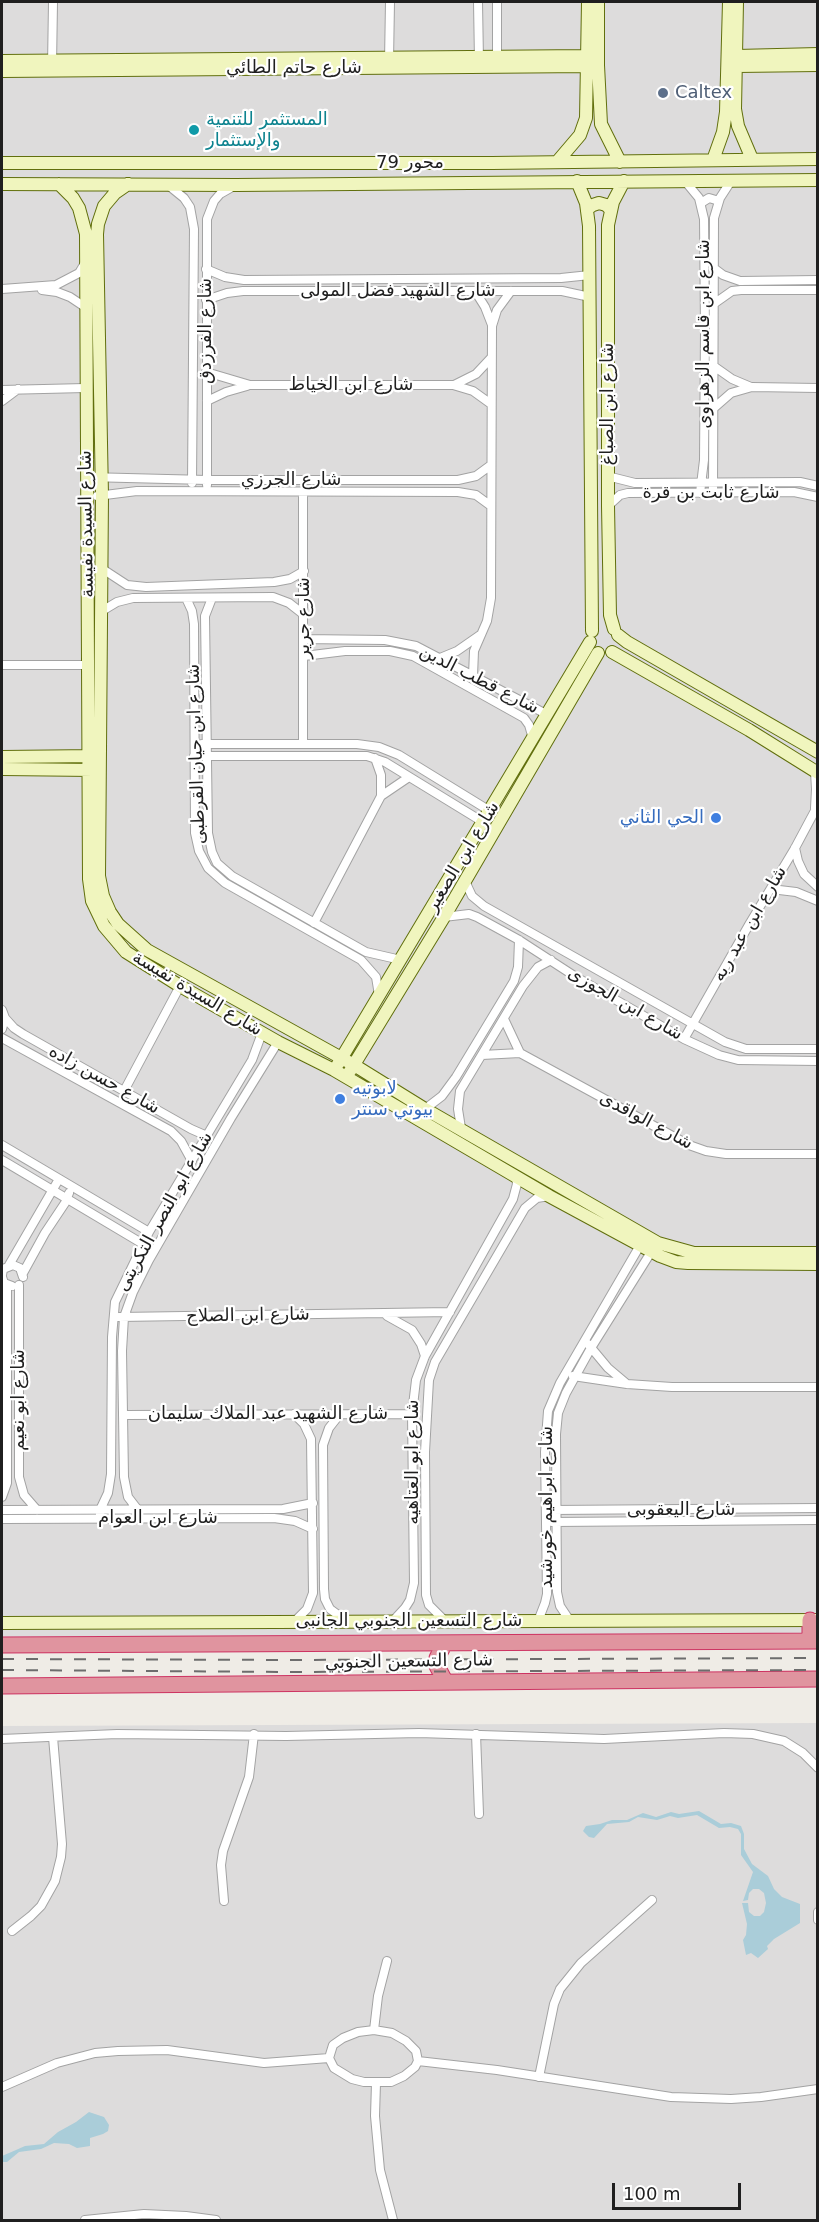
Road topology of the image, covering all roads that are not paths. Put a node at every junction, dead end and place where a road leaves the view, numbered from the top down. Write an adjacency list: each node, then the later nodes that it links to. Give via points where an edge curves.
1 (53, 2): 16 (street)
2 (390, 2): 15 (street)
3 (478, 2): 13 (street)
4 (496, 2): 14 (street)
5 (588, 2): 11 (street)
6 (598, 2): 19 (street)
7 (729, 2): 12 (street)
8 (737, 2): 12 (street)
9 (818, 54): 12 (street)
10 (2, 61): 16 (street, شارع حاتم الطائي)
11 (587, 61): 14 (street, شارع حاتم الطائي); 20 (street)
12 (734, 61): 17 (street); 21 (street, via 738,126); 23 (street, via 723,132)
13 (478, 62): 14 (street, شارع حاتم الطائي); 15 (street, شارع حاتم الطائي)
14 (497, 62)
15 (389, 63): 16 (street, شارع حاتم الطائي)
16 (52, 65): 18 (street, شارع حاتم الطائي)
17 (818, 65)
18 (2, 71)
19 (601, 124): 20 (street, via 594,131); 25 (street)
20 (584, 128): 24 (street)
21 (752, 159): 22 (street, محور 79); 23 (street, محور 79)
22 (818, 159)
23 (713, 160): 25 (street, محور 79)
24 (557, 162): 25 (street, محور 79); 28 (street, محور 79)
25 (620, 162)
26 (2, 163): 27 (street, محور 79)
27 (355, 163): 28 (street, محور 79); 35 (street, via 362,171)
28 (384, 163): 33 (street, via 379,172)
29 (818, 180): 32 (street, محور 79)
30 (624, 181): 31 (street, محور 79); 34 (street, محور 79); 44 (street, شارع ابن الصباغ)
31 (685, 181): 32 (street, محور 79); 42 (street)
32 (731, 181): 41 (street, شارع ابن قاسم الزهراوى)
33 (385, 182): 34 (street, محور 79); 35 (street, محور 79)
34 (577, 182): 43 (street, شارع ابن الصباغ)
35 (355, 183): 40 (street, محور 79)
36 (2, 184): 37 (street, محور 79)
37 (59, 184): 38 (street, محور 79); 45 (street, شارع السيدة نفيسة, via 73,198)
38 (128, 184): 39 (street, محور 79); 45 (street, شارع السيدة نفيسة, via 104,206)
39 (167, 184): 40 (street, محور 79); 62 (street, شارع الفرزدق, via 184,198 193,218)
40 (236, 185): 47 (street, شارع الفرزدق, via 220,194 209,210)
41 (718, 201): 42 (street, via 709,198); 48 (street, شارع ابن قاسم الزهراوى, via 714,218)
42 (701, 203): 65 (street, شارع ابن قاسم الزهراوى)
43 (587, 209): 44 (street, via 599,203); 49 (street, شارع ابن الصباغ)
44 (610, 210): 81 (street, شارع ابن الصباغ)
45 (91, 234): 46 (street, شارع السيدة نفيسة); 83 (street, شارع السيدة نفيسة)
46 (86, 262): 52 (street, via 69,280); 61 (street, شارع السيدة نفيسة)
47 (206, 269): 50 (street, شارع الشهيد فضل المولى, via 244,280); 59 (street, شارع الفرزدق)
48 (715, 269): 51 (street, via 740,281); 60 (street, شارع ابن قاسم الزهراوى)
49 (590, 275): 50 (street, شارع الشهيد فضل المولى); 58 (street, شارع ابن الصباغ)
50 (402, 279): 55 (street)
51 (818, 280)
52 (32, 288): 53 (street); 61 (street, via 57,292)
53 (2, 289)
54 (818, 290): 60 (street, via 732,291)
55 (402, 291): 56 (street, شارع الشهيد فضل المولى); 59 (street, شارع الشهيد فضل المولى, via 235,291)
56 (474, 291): 57 (street, شارع الشهيد فضل المولى); 64 (street, via 486,307)
57 (511, 291): 58 (street, شارع الشهيد فضل المولى, via 562,291); 64 (street, via 497,310)
58 (590, 297): 107 (street, شارع ابن الصباغ)
59 (206, 300): 63 (street, شارع الفرزدق)
60 (715, 303): 65 (street, شارع ابن قاسم الزهراوى)
61 (85, 307): 72 (street, شارع السيدة نفيسة)
62 (194, 319): 63 (street); 84 (street, شارع الفرزدق)
63 (206, 319): 68 (street, شارع الفرزدق)
64 (492, 326): 66 (street)
65 (710, 332): 67 (street, شارع ابن قاسم الزهراوى); 86 (street, شارع ابن قاسم الزهراوى)
66 (492, 358): 70 (street, شارع ابن الخياط, via 482,370); 78 (street)
67 (715, 367): 71 (street); 79 (street, شارع ابن قاسم الزهراوى)
68 (206, 372): 69 (street, شارع ابن الخياط); 77 (street, شارع الفرزدق)
69 (250, 385): 70 (street, شارع ابن الخياط); 77 (street, شارع ابن الخياط)
70 (453, 385): 78 (street, شارع ابن الخياط, via 473,391)
71 (752, 387): 73 (street); 79 (street, via 731,393)
72 (85, 388): 74 (street); 82 (street, شارع السيدة نفيسة)
73 (818, 388)
74 (18, 389): 75 (street); 76 (street)
75 (2, 390)
76 (2, 401)
77 (207, 401): 85 (street, شارع الفرزدق)
78 (491, 404): 80 (street)
79 (715, 407): 87 (street, شارع ابن قاسم الزهراوى)
80 (491, 465): 85 (street, شارع الجرزي, via 476,476 458,480); 97 (street)
81 (607, 476): 86 (street, شارع ثابت بن قرة, via 635,483); 98 (street, شارع ابن الصباغ)
82 (87, 477): 83 (street, شارع الجرزي); 95 (street, شارع السيدة نفيسة)
83 (101, 478): 84 (street, شارع الجرزي); 94 (street, شارع السيدة نفيسة)
84 (192, 480): 85 (street, شارع الجرزي); 89 (street, شارع الفرزدق)
85 (207, 480): 90 (street, شارع الفرزدق)
86 (701, 483): 87 (street, شارع ثابت بن قرة); 92 (street, شارع ابن قاسم الزهراوى)
87 (713, 483): 88 (street, شارع ثابت بن قرة, via 800,482); 93 (street, شارع ابن قاسم الزهراوى)
88 (818, 486)
89 (192, 491): 90 (street, شارع الجرزي); 94 (street, شارع الجرزي)
90 (207, 491): 91 (street, شارع الجرزي)
91 (303, 492): 97 (street, شارع الجرزي, via 458,492 476,495); 100 (street, شارع جرير)
92 (700, 493): 93 (street, شارع ثابت بن قرة); 98 (street, شارع ثابت بن قرة, via 628,493)
93 (713, 493): 96 (street, شارع ثابت بن قرة, via 794,492)
94 (102, 495): 95 (street, شارع الجرزي); 99 (street, شارع السيدة نفيسة)
95 (87, 497): 114 (street, شارع السيدة نفيسة)
96 (818, 497)
97 (491, 506): 106 (street, via 491,598)
98 (608, 506): 105 (street, شارع ابن الصباغ, via 610,615)
99 (101, 568): 100 (street, via 118,581 136,587 274,582); 103 (street, شارع السيدة نفيسة)
100 (304, 571): 104 (street, شارع جرير)
101 (186, 598): 102 (street); 103 (street, via 125,599); 118 (street, شارع ابن حيان القرطبى, via 194,624)
102 (212, 598): 104 (street, via 273,597); 119 (street, شارع ابن حيان القرطبى, via 205,616)
103 (102, 611): 122 (street, شارع السيدة نفيسة)
104 (303, 614): 108 (street, شارع جرير)
105 (616, 632): 107 (street, via 600,625); 109 (street, via 617,646); 121 (street)
106 (480, 635): 112 (street); 115 (street, via 474,651)
107 (591, 637): 110 (street, via 591,647); 116 (street, شارع ابن الصغير)
108 (303, 639): 111 (street, شارع جرير); 112 (street, شارع قطب الدين, via 397,641)
109 (612, 652): 110 (street); 131 (street)
110 (598, 653): 137 (street, شارع ابن الصغير)
111 (304, 656): 117 (street, شارع قطب الدين, via 345,651 390,651 413,656 524,718); 120 (street, شارع جرير)
112 (440, 658): 115 (street, شارع قطب الدين)
113 (2, 665): 114 (street)
114 (89, 665): 122 (street, شارع السيدة نفيسة)
115 (473, 676): 116 (street, شارع قطب الدين)
116 (548, 715): 117 (street, شارع ابن الصغير)
117 (533, 740): 135 (street, شارع ابن الصغير)
118 (194, 744): 119 (street); 123 (street, شارع ابن حيان القرطبى)
119 (206, 744): 120 (street); 124 (street, شارع ابن حيان القرطبى)
120 (303, 744): 127 (street, via 368,745)
121 (818, 752)
122 (93, 756): 125 (street); 129 (street, شارع السيدة نفيسة)
123 (194, 756): 124 (street); 144 (street, شارع ابن حيان القرطبى, via 196,842 208,868 225,883)
124 (206, 756): 126 (street); 142 (street, شارع ابن حيان القرطبى, via 208,842 217,863 232,876)
125 (2, 757)
126 (375, 758): 130 (street); 133 (street, via 381,775)
127 (406, 759): 130 (street); 135 (street)
128 (2, 770): 129 (street)
129 (93, 770): 148 (street, شارع السيدة نفيسة, via 89,879 96,911 126,952); 162 (street, شارع السيدة نفيسة, via 99,876 103,896 118,924 147,950)
130 (399, 771): 132 (street)
131 (816, 772): 134 (street, شارع ابن عبد ربه)
132 (409, 777): 133 (street); 135 (street)
133 (381, 796): 142 (street)
134 (816, 807): 136 (street, شارع ابن عبد ربه)
135 (487, 817): 145 (street, شارع ابن الصغير)
136 (795, 848): 138 (street, via 804,874); 139 (street, شارع ابن عبد ربه)
137 (465, 881): 141 (street, شارع ابن الصغير); 153 (street, شارع ابن الجوزى, via 472,896 484,906)
138 (818, 886)
139 (771, 889): 140 (street, via 796,892); 153 (street, شارع ابن عبد ربه)
140 (818, 901)
141 (444, 917): 143 (street, شارع ابن الجوزى, via 469,914); 164 (street, شارع ابن الصغير)
142 (314, 923): 144 (street, شارع ابن حيان القرطبى)
143 (519, 940): 146 (street, شارع ابن الجوزى); 147 (street)
144 (363, 956): 145 (street, شارع ابن حيان القرطبى); 150 (street, شارع ابن حيان القرطبى, via 376,977)
145 (401, 960): 150 (street, شارع ابن الصغير)
146 (551, 960): 149 (street, via 538,967); 157 (street, شارع ابن الجوزى)
147 (514, 981): 149 (street); 167 (street)
148 (180, 986): 155 (street, شارع السيدة نفيسة); 169 (street)
149 (523, 986): 152 (street)
150 (379, 996): 162 (street, شارع ابن الصغير)
151 (3, 1014): 154 (street); 169 (street, شارع حسن زاده, via 23,1034)
152 (504, 1018): 160 (street); 161 (street)
153 (692, 1024): 157 (street, شارع ابن عبد ربه); 159 (street, شارع ابن الجوزى, via 737,1048)
154 (2, 1029)
155 (262, 1033): 158 (street, شارع السيدة نفيسة); 172 (street, شارع ابو النصر التكريتى, via 252,1060)
156 (2, 1038): 176 (street, شارع حسن زاده, via 171,1131)
157 (684, 1039): 163 (street, شارع ابن الجوزى, via 738,1060)
158 (278, 1042): 165 (street, شارع السيدة نفيسة); 196 (street, شارع ابو النصر التكريتى, via 149,1260)
159 (818, 1049)
160 (520, 1053): 161 (street); 174 (street, شارع الواقدى, via 700,1150 726,1154)
161 (482, 1056): 168 (street)
162 (342, 1059): 164 (street, شارع السيدة نفيسة); 165 (street, شارع ابن الصغير)
163 (818, 1061)
164 (354, 1065): 166 (street, شارع ابن الصغير); 170 (street, شارع السيدة نفيسة)
165 (334, 1070): 166 (street, شارع السيدة نفيسة)
166 (346, 1077): 177 (street, شارع السيدة نفيسة)
167 (456, 1077): 168 (street); 170 (street, via 442,1096)
168 (466, 1082): 171 (street, via 458,1104)
169 (124, 1091): 172 (street, شارع حسن زاده)
170 (424, 1109): 171 (street, شارع السيدة نفيسة)
171 (461, 1128): 185 (street, شارع السيدة نفيسة)
172 (207, 1136): 176 (street, شارع ابو النصر التكريتى)
173 (2, 1145): 178 (street)
174 (818, 1154)
175 (2, 1160): 180 (street)
176 (192, 1161): 183 (street, شارع ابو النصر التكريتى)
177 (516, 1177): 181 (street, شارع السيدة نفيسة); 193 (street, شارع ابو العتاهيه, via 513,1199)
178 (59, 1179): 179 (street); 180 (street)
179 (71, 1186): 182 (street); 183 (street)
180 (53, 1191): 182 (street); 188 (street)
181 (549, 1196): 185 (street, شارع السيدة نفيسة); 224 (street, شارع ابو العتاهيه, via 537,1198 525,1208 435,1362 429,1380 424,1452 426,1594 429,1605)
182 (67, 1198): 184 (street); 189 (street)
183 (149, 1232): 184 (street, شارع ابو النصر التكريتى)
184 (143, 1244): 195 (street, شارع ابو النصر التكريتى, via 119,1291)
185 (649, 1245): 186 (street, شارع السيدة نفيسة, via 694,1253); 187 (street, شارع السيدة نفيسة, via 668,1260 688,1263); 197 (street, شارع ابراهيم خورشيد)
186 (818, 1253)
187 (818, 1264)
188 (9, 1265): 189 (street, via 18,1266); 190 (street)
189 (23, 1273): 192 (street)
190 (2, 1274): 191 (street)
191 (7, 1285): 192 (street); 209 (street, شارع ابو نعيم, via 7,1483)
192 (19, 1285): 213 (street, شارع ابو نعيم, via 19,1477 24,1495)
193 (450, 1312): 194 (street, شارع ابن الصلاح); 198 (street, شارع ابو العتاهيه)
194 (384, 1314): 196 (street, شارع ابن الصلاح); 198 (street, via 412,1330)
195 (113, 1317): 196 (street, شارع ابن الصلاح); 217 (street, شارع ابو النصر التكريتى, via 111,1474)
196 (124, 1317): 208 (street, شارع ابو النصر التكريتى)
197 (588, 1345): 199 (street, شارع ابراهيم خورشيد); 200 (street, شارع ابراهيم خورشيد); 201 (street)
198 (425, 1356): 207 (street, شارع ابو العتاهيه, via 414,1387)
199 (566, 1373): 200 (street); 203 (street, شارع ابراهيم خورشيد)
200 (575, 1377): 201 (street); 204 (street, شارع ابراهيم خورشيد)
201 (627, 1384): 202 (street)
202 (818, 1387)
203 (548, 1411): 204 (street); 215 (street, شارع ابراهيم خورشيد)
204 (558, 1413): 216 (street, شارع ابراهيم خورشيد)
205 (294, 1414): 206 (street, شارع الشهيد عبد الملاك سليمان); 208 (street, شارع الشهيد عبد الملاك سليمان); 210 (street, via 311,1439)
206 (340, 1414): 207 (street, شارع الشهيد عبد الملاك سليمان); 228 (street, via 323,1445 324,1589 330,1609)
207 (412, 1414): 229 (street, شارع ابو العتاهيه, via 414,1583 410,1600)
208 (124, 1415): 214 (street, شارع ابو النصر التكريتى, via 124,1483)
209 (2, 1497)
210 (313, 1503): 214 (street, شارع ابن العوام, via 283,1509); 222 (street)
211 (818, 1508): 216 (street, شارع اليعقوبى)
212 (2, 1510): 213 (street, شارع ابن العوام)
213 (37, 1510): 217 (street, شارع ابن العوام)
214 (138, 1510): 217 (street, شارع ابن العوام)
215 (545, 1510): 216 (street, شارع اليعقوبى); 220 (street, شارع ابراهيم خورشيد)
216 (557, 1510): 221 (street, شارع ابراهيم خورشيد)
217 (100, 1514): 218 (street, شارع ابن العوام); 222 (street, شارع ابن العوام, via 274,1518)
218 (2, 1519)
219 (818, 1520): 221 (street, شارع اليعقوبى)
220 (546, 1522): 221 (street, شارع اليعقوبى); 225 (street, شارع ابراهيم خورشيد, via 547,1594)
221 (557, 1522): 226 (street, شارع ابراهيم خورشيد, via 557,1599)
222 (313, 1529): 227 (street, via 313,1593 307,1609)
223 (814, 1620): 226 (street, شارع التسعين الجنوبي الجانبى); 231 (highway)
224 (445, 1621): 225 (street, شارع التسعين الجنوبي الجانبى); 229 (street, شارع التسعين الجنوبي الجانبى)
225 (538, 1621): 226 (street, شارع التسعين الجنوبي الجانبى)
226 (570, 1621)
227 (294, 1622): 228 (street, شارع التسعين الجنوبي الجانبى); 230 (street, شارع التسعين الجنوبي الجانبى)
228 (348, 1622): 229 (street, شارع التسعين الجنوبي الجانبى)
229 (392, 1622)
230 (2, 1623)
231 (814, 1641): 232 (highway, شارع التسعين الجنوبي)
232 (445, 1643): 233 (highway, شارع التسعين الجنوبي); 236 (highway, via 437,1658)
233 (2, 1645)
234 (796, 1679): 235 (highway, شارع التسعين الجنوبي); 236 (highway, شارع التسعين الجنوبي); 238 (street)
235 (818, 1679)
236 (445, 1681): 237 (highway, شارع التسعين الجنوبي)
237 (2, 1686)
238 (818, 1688)
239 (254, 1734): 240 (street); 241 (street); 246 (street, via 249,1777 223,1851)
240 (476, 1734): 243 (street, via 604,1739 753,1734 784,1741); 244 (street)
241 (53, 1737): 242 (street); 249 (street, via 62,1844 59,1869 40,1906)
242 (2, 1739)
243 (818, 1768)
244 (479, 1814)
245 (652, 1900): 254 (street, via 581,1963 560,1989)
246 (224, 1901)
247 (818, 1912): 248 (street)
248 (818, 1920)
249 (12, 1930)
250 (387, 1961): 251 (street)
251 (374, 2030): 252 (street, via 344,2038 333,2045); 253 (street, via 392,2033 406,2041 416,2051)
252 (329, 2058): 255 (street, via 334,2068 352,2079); 256 (street, via 264,2063 167,2050 118,2051 57,2063)
253 (418, 2061): 254 (street); 255 (street, via 404,2076)
254 (539, 2077): 257 (street, via 701,2099 761,2097)
255 (376, 2083): 261 (street, via 380,2170)
256 (2, 2087)
257 (818, 2089)
258 (105, 2219): 259 (street); 260 (street, via 165,2214)
259 (85, 2220)
260 (216, 2220)
261 (393, 2220)

